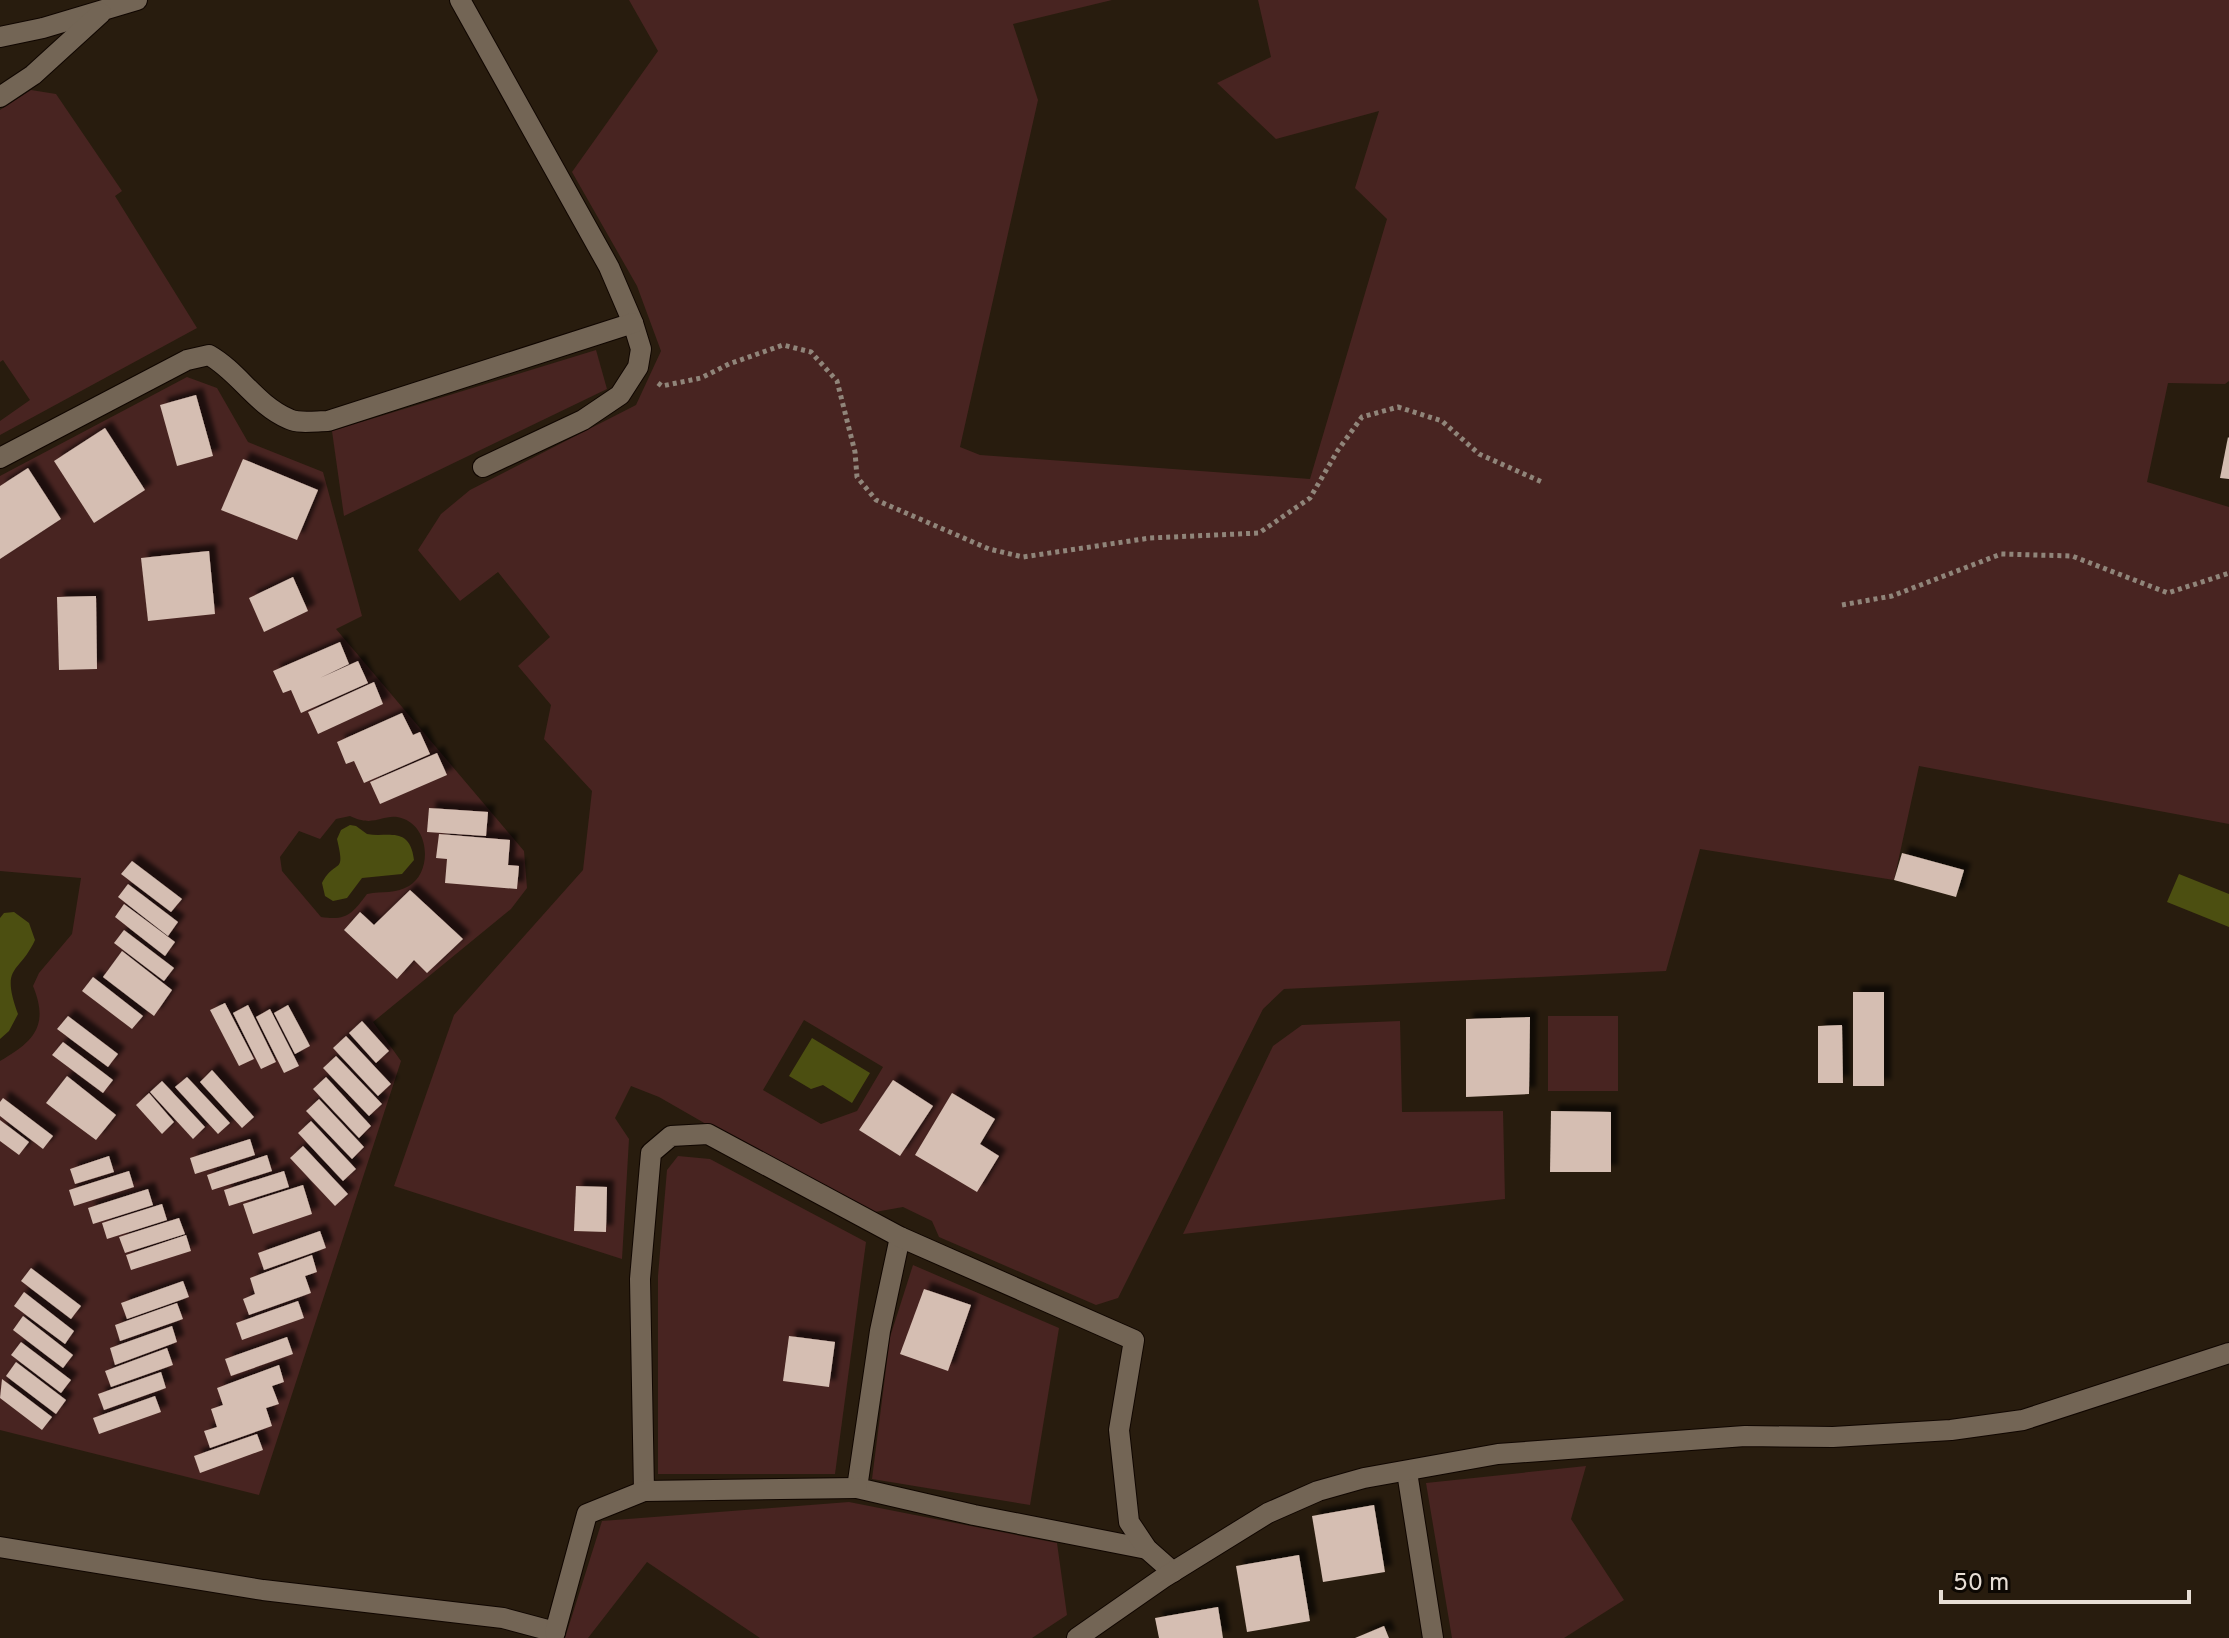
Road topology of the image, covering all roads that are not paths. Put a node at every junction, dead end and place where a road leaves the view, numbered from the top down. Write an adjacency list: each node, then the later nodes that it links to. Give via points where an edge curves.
1 (137, 0): 3 (street)
2 (460, 0): 6 (street, via 609,267)
3 (104, 10): 4 (street); 5 (street, via 33,75)
4 (0, 37)
5 (0, 97)
6 (633, 323): 7 (street, via 328,421 291,420 209,355 187,360); 8 (street, via 641,349 638,367 620,395 583,420)
7 (0, 458)
8 (483, 467)
9 (900, 1237): 12 (street); 13 (street, via 708,1134 671,1136 651,1153 640,1279); 15 (street, via 1134,1340 1119,1430 1129,1522)
10 (2229, 1353): 11 (street, via 2009,1422 1951,1430 1745,1436 1498,1454)
11 (1407, 1472): 16 (street, via 1318,1491 1268,1513); 19 (street)
12 (857, 1488): 13 (street); 15 (street)
13 (644, 1491): 17 (street, via 587,1514)
14 (0, 1547): 17 (street, via 263,1590 503,1618)
15 (1147, 1549): 16 (street)
16 (1173, 1572): 18 (street)
17 (554, 1635)
18 (1077, 1638)
19 (1433, 1638)

